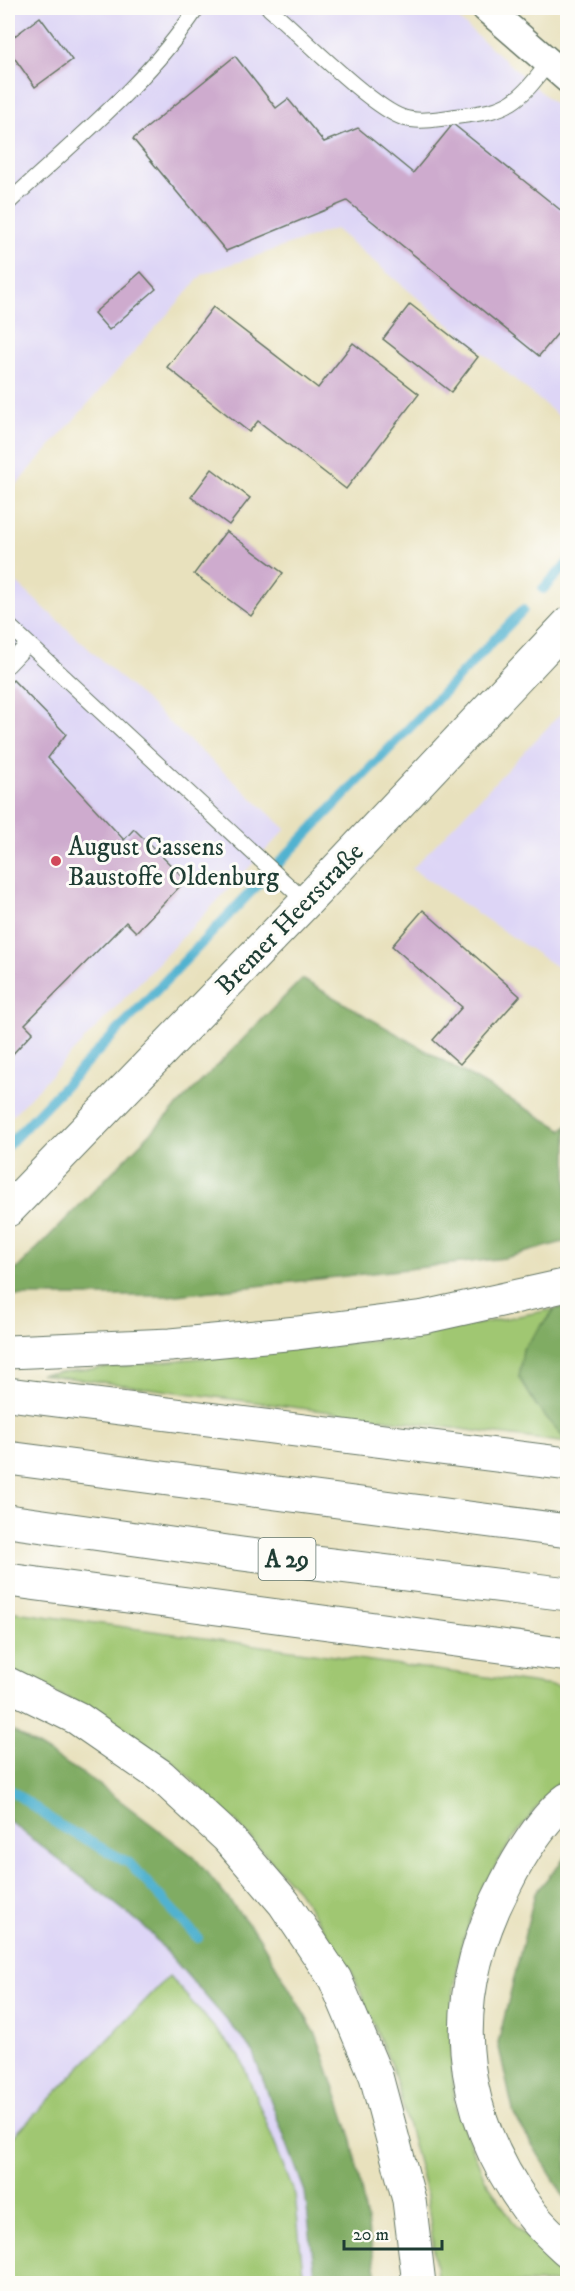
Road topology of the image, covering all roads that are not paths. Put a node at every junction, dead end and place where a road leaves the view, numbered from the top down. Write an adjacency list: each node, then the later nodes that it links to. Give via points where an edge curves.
1 (197, 8): 5 (lane, via 178,37 139,80)
2 (269, 8): 4 (lane, via 379,104 405,118 439,118 506,108)
3 (486, 8): 4 (street)
4 (558, 71)
5 (8, 203)
6 (567, 624): 10 (main road, Bremer Heerstraße)
7 (8, 625): 8 (lane)
8 (28, 644): 9 (lane); 10 (lane)
9 (8, 665)
10 (306, 902): 11 (main road, Bremer Heerstraße)
11 (8, 1210)
12 (567, 1285): 13 (main road, via 424,1317 297,1333 170,1345)
13 (8, 1352)
14 (8, 1394): 16 (main road)
15 (8, 1458): 18 (main road, A 29)
16 (567, 1464)
17 (8, 1521): 20 (main road, A 29)
18 (567, 1531)
19 (8, 1580): 21 (main road)
20 (567, 1594)
21 (567, 1655)
22 (8, 1684): 25 (main road, via 76,1718 161,1776 228,1838 284,1903 335,1979 376,2076 409,2200)
23 (567, 1799): 24 (main road, via 519,1858 495,1903 466,2003 466,2054 473,2102 502,2170 531,2214)
24 (567, 2251)
25 (419, 2283)

